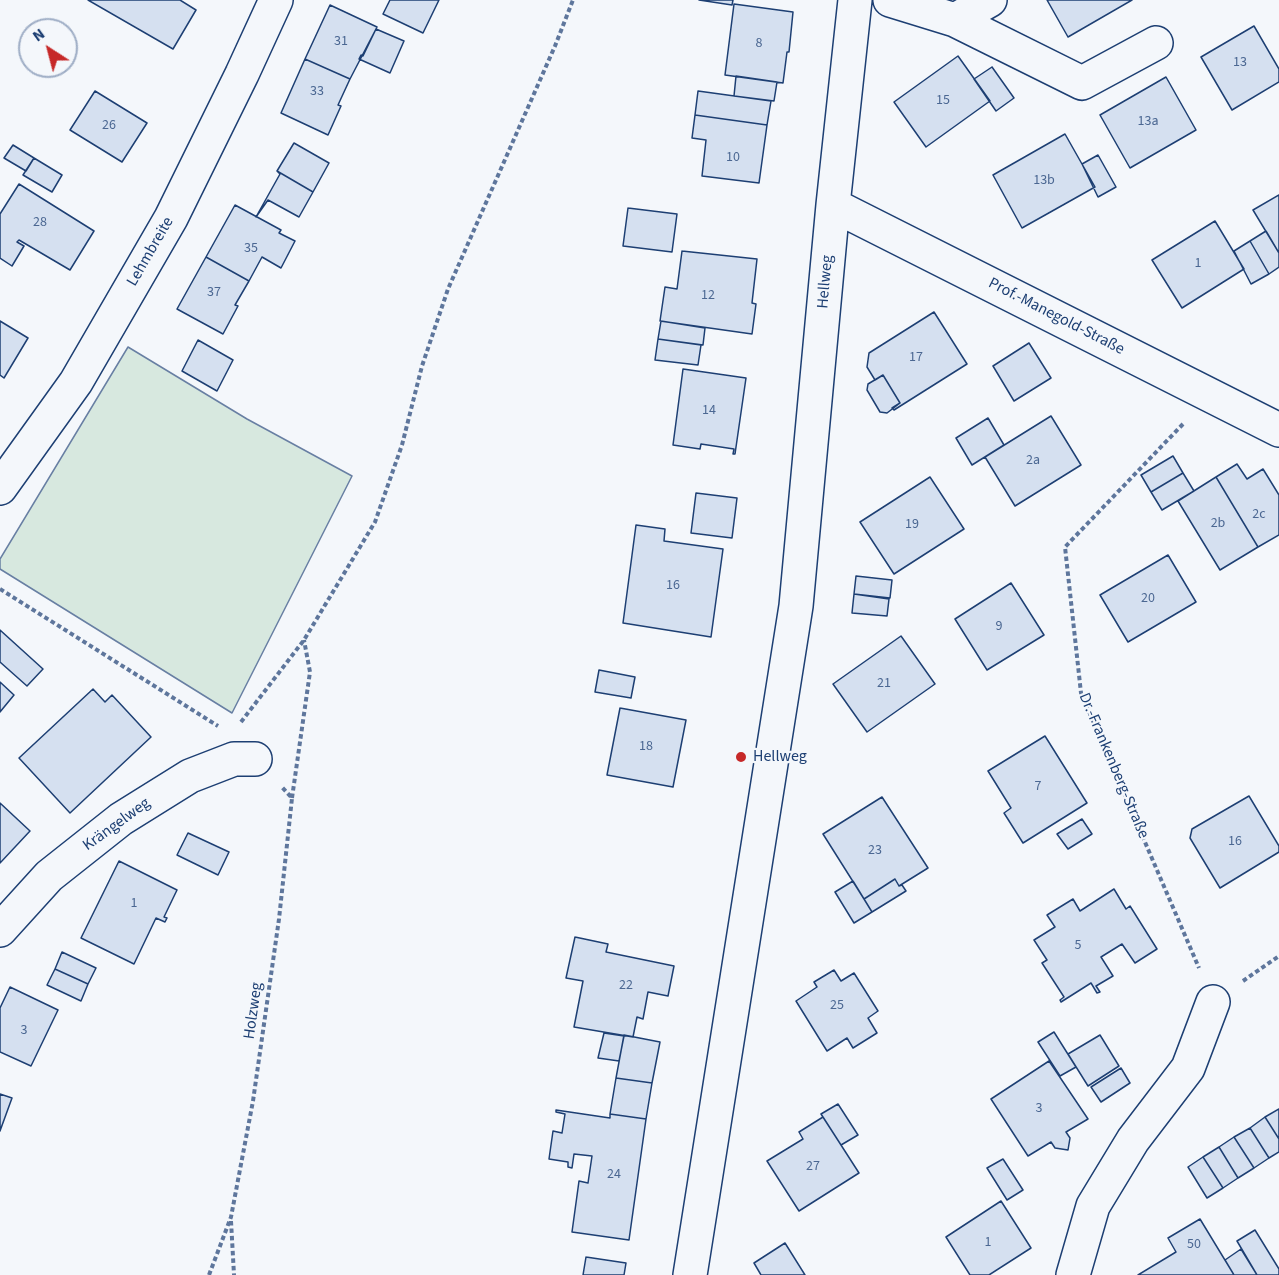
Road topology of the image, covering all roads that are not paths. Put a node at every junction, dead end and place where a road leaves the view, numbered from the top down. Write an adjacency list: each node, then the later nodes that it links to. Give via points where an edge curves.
1 (276, 0): 9 (street, Lehmbreite, via 171,218 76,382)
2 (855, 0): 7 (street, Hellweg)
3 (890, 0): 5 (street)
4 (990, 0): 5 (street)
5 (955, 20): 6 (street, via 1082,83)
6 (1156, 43)
7 (833, 205): 8 (street, Prof.-Manegold-Straße); 13 (street, Hellweg, via 796,606)
8 (1279, 430)
9 (0, 488)
10 (240, 751): 11 (street, Krängelweg, via 120,819 49,876)
11 (0, 930)
12 (1213, 1002): 14 (street, via 1188,1068 1134,1140 1092,1206)
13 (690, 1275)
14 (1073, 1275)

